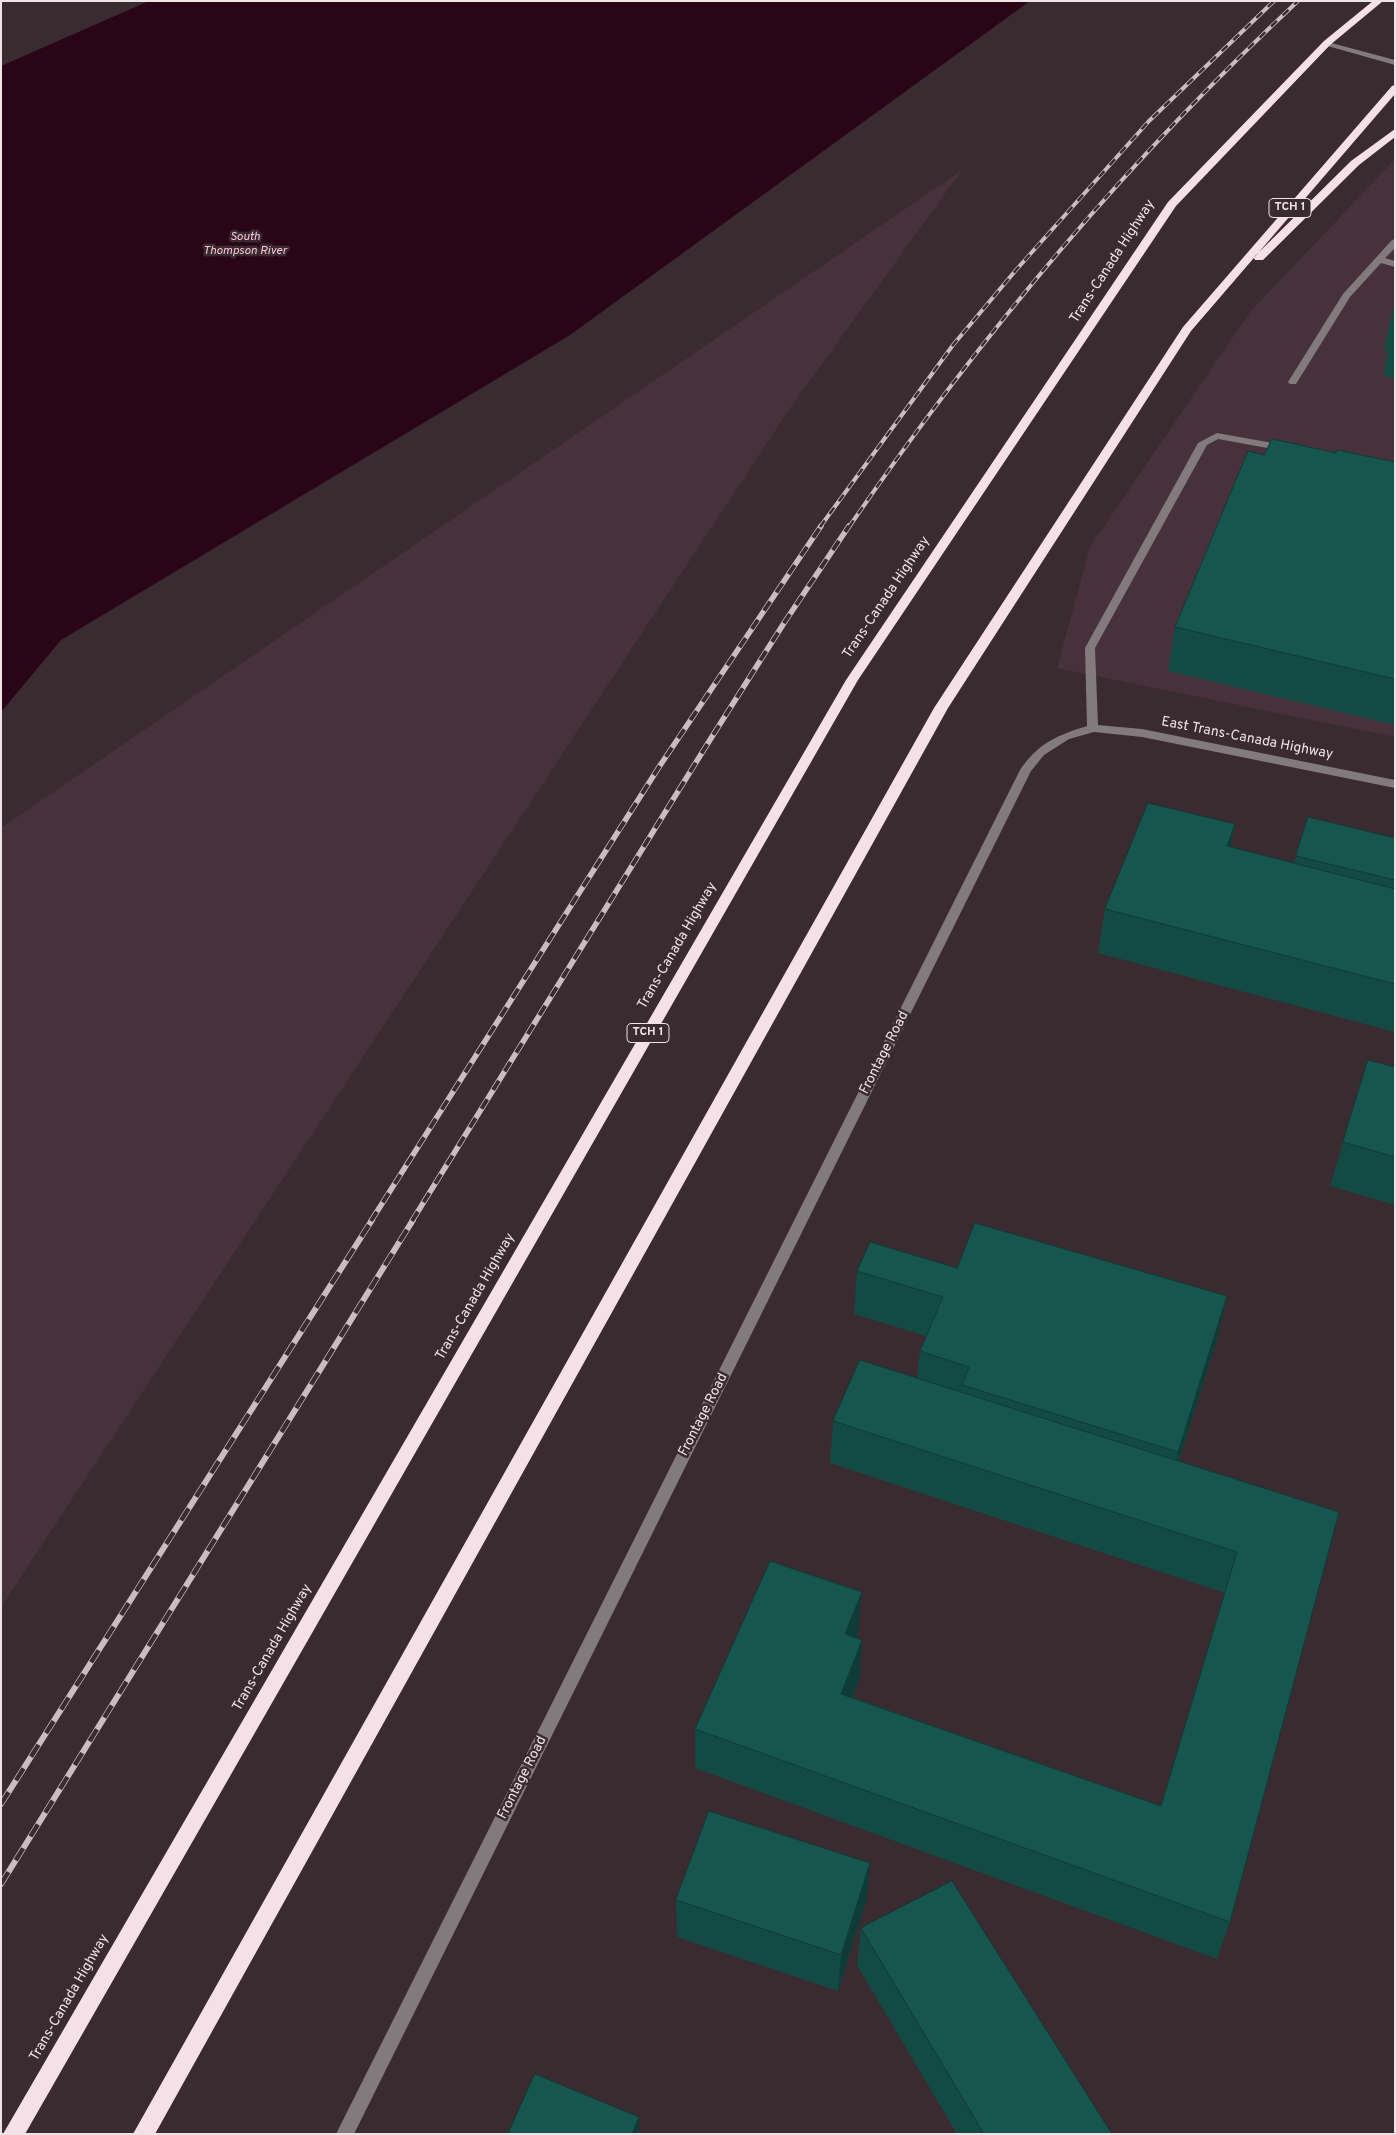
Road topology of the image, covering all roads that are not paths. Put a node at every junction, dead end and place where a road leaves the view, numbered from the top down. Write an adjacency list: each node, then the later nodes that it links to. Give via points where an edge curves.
1 (1379, 1): 2 (highway, Trans-Canada Highway / TCH 1)
2 (1327, 44): 3 (street); 14 (highway, Trans-Canada Highway / TCH 1, via 1172,204 852,680)
3 (1395, 63)
4 (1395, 88): 9 (highway, TCH 1)
5 (1395, 132): 9 (highway, via 1355,163)
6 (1395, 242): 7 (street)
7 (1379, 259): 8 (street); 10 (street, via 1346,296)
8 (1395, 264)
9 (1188, 329): 15 (highway, TCH 1, via 941,708)
10 (1293, 382)
11 (1292, 450): 12 (street, via 1217,436 1204,443 1090,648)
12 (1093, 728): 13 (street, East Trans-Canada Highway, via 1142,733); 16 (street, Frontage Road, via 1064,737 1040,752 1026,770)
13 (1395, 784)
14 (13, 2134)
15 (143, 2134)
16 (345, 2134)

